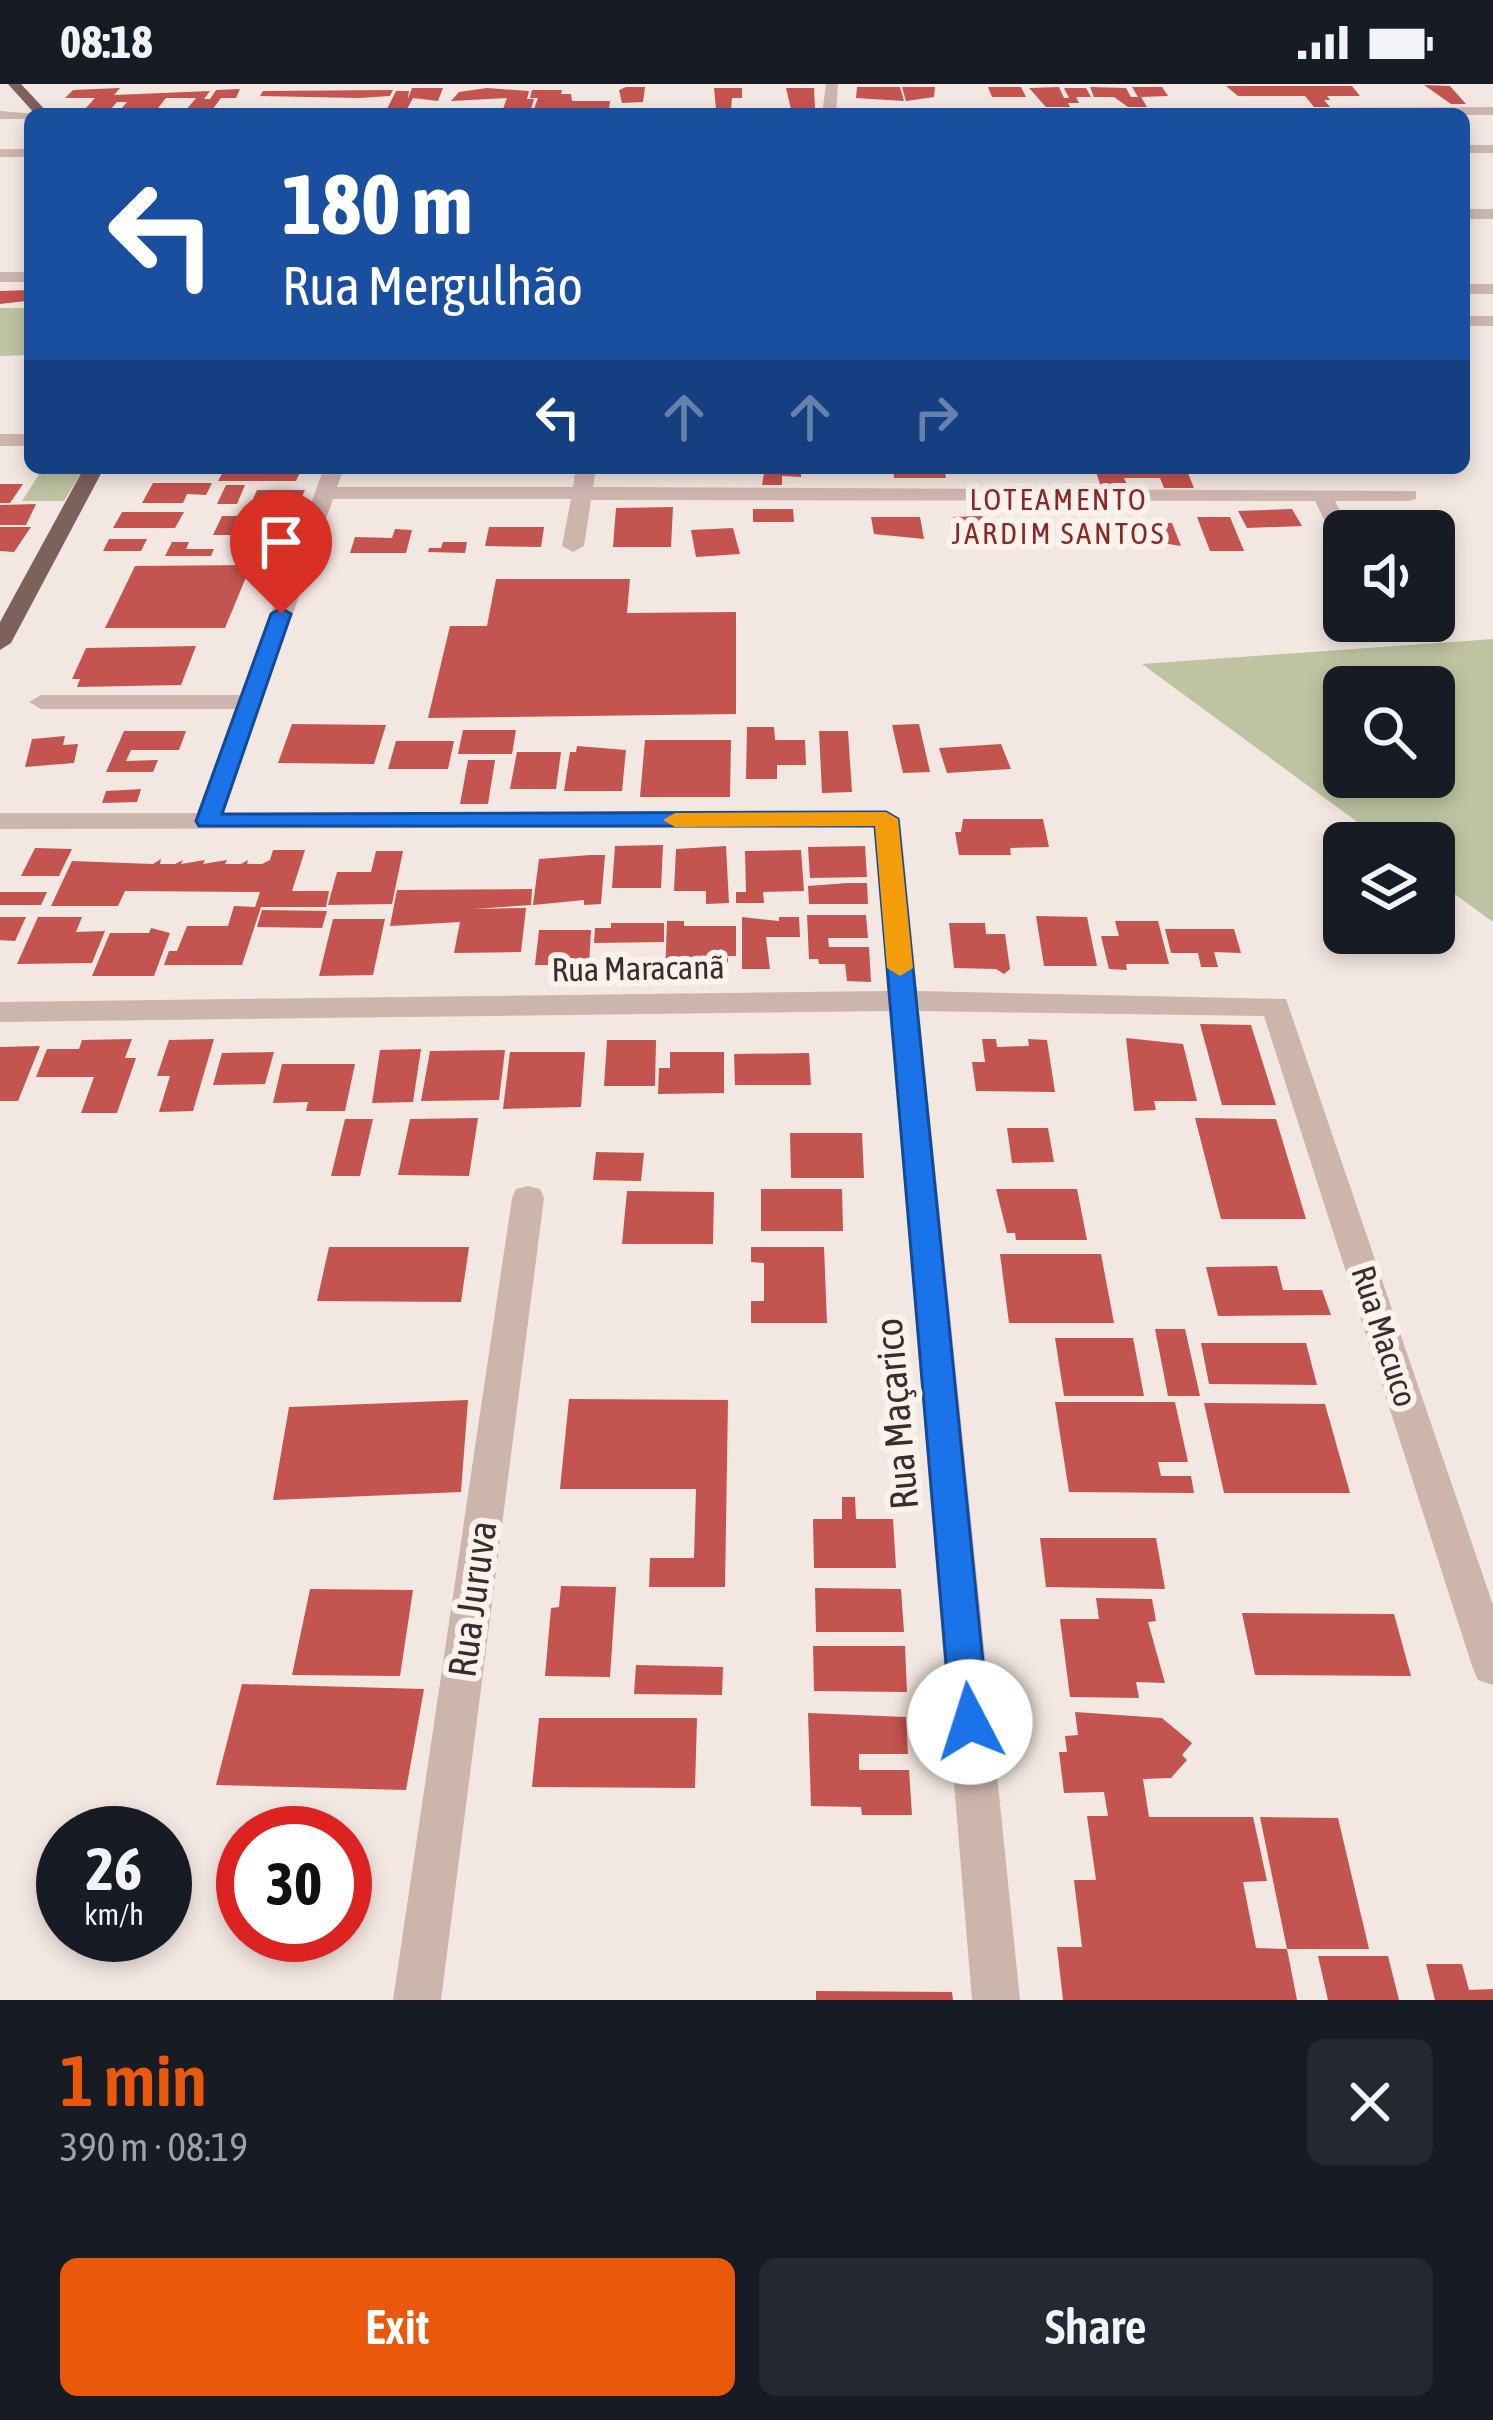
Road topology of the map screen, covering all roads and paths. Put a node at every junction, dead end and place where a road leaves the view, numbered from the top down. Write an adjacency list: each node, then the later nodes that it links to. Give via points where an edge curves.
1 (14, 84): 2 (main road)
2 (36, 108)
3 (91, 474): 14 (main road)
4 (332, 474): 7 (street)
5 (585, 474): 8 (street)
6 (829, 474): 9 (street)
7 (324, 493): 8 (street); 16 (street)
8 (582, 494): 9 (street); 13 (street)
9 (832, 494): 10 (street)
10 (1322, 495): 11 (street); 12 (street)
11 (1409, 495)
12 (1329, 510)
13 (573, 546)
14 (0, 643)
15 (41, 702): 16 (street)
16 (250, 702): 18 (street)
17 (0, 821): 18 (street)
18 (208, 821): 19 (street, Rua Maçarico, via 886,819)
19 (903, 1001): 20 (street, Rua Maracanã); 21 (street, Rua Maracanã); 25 (street, Rua Maçarico)
20 (1276, 1006): 23 (street, Rua Macuco)
21 (0, 1012)
22 (528, 1198): 24 (street, Rua Juruva)
23 (1493, 1666)
24 (417, 2000)
25 (996, 2000)

